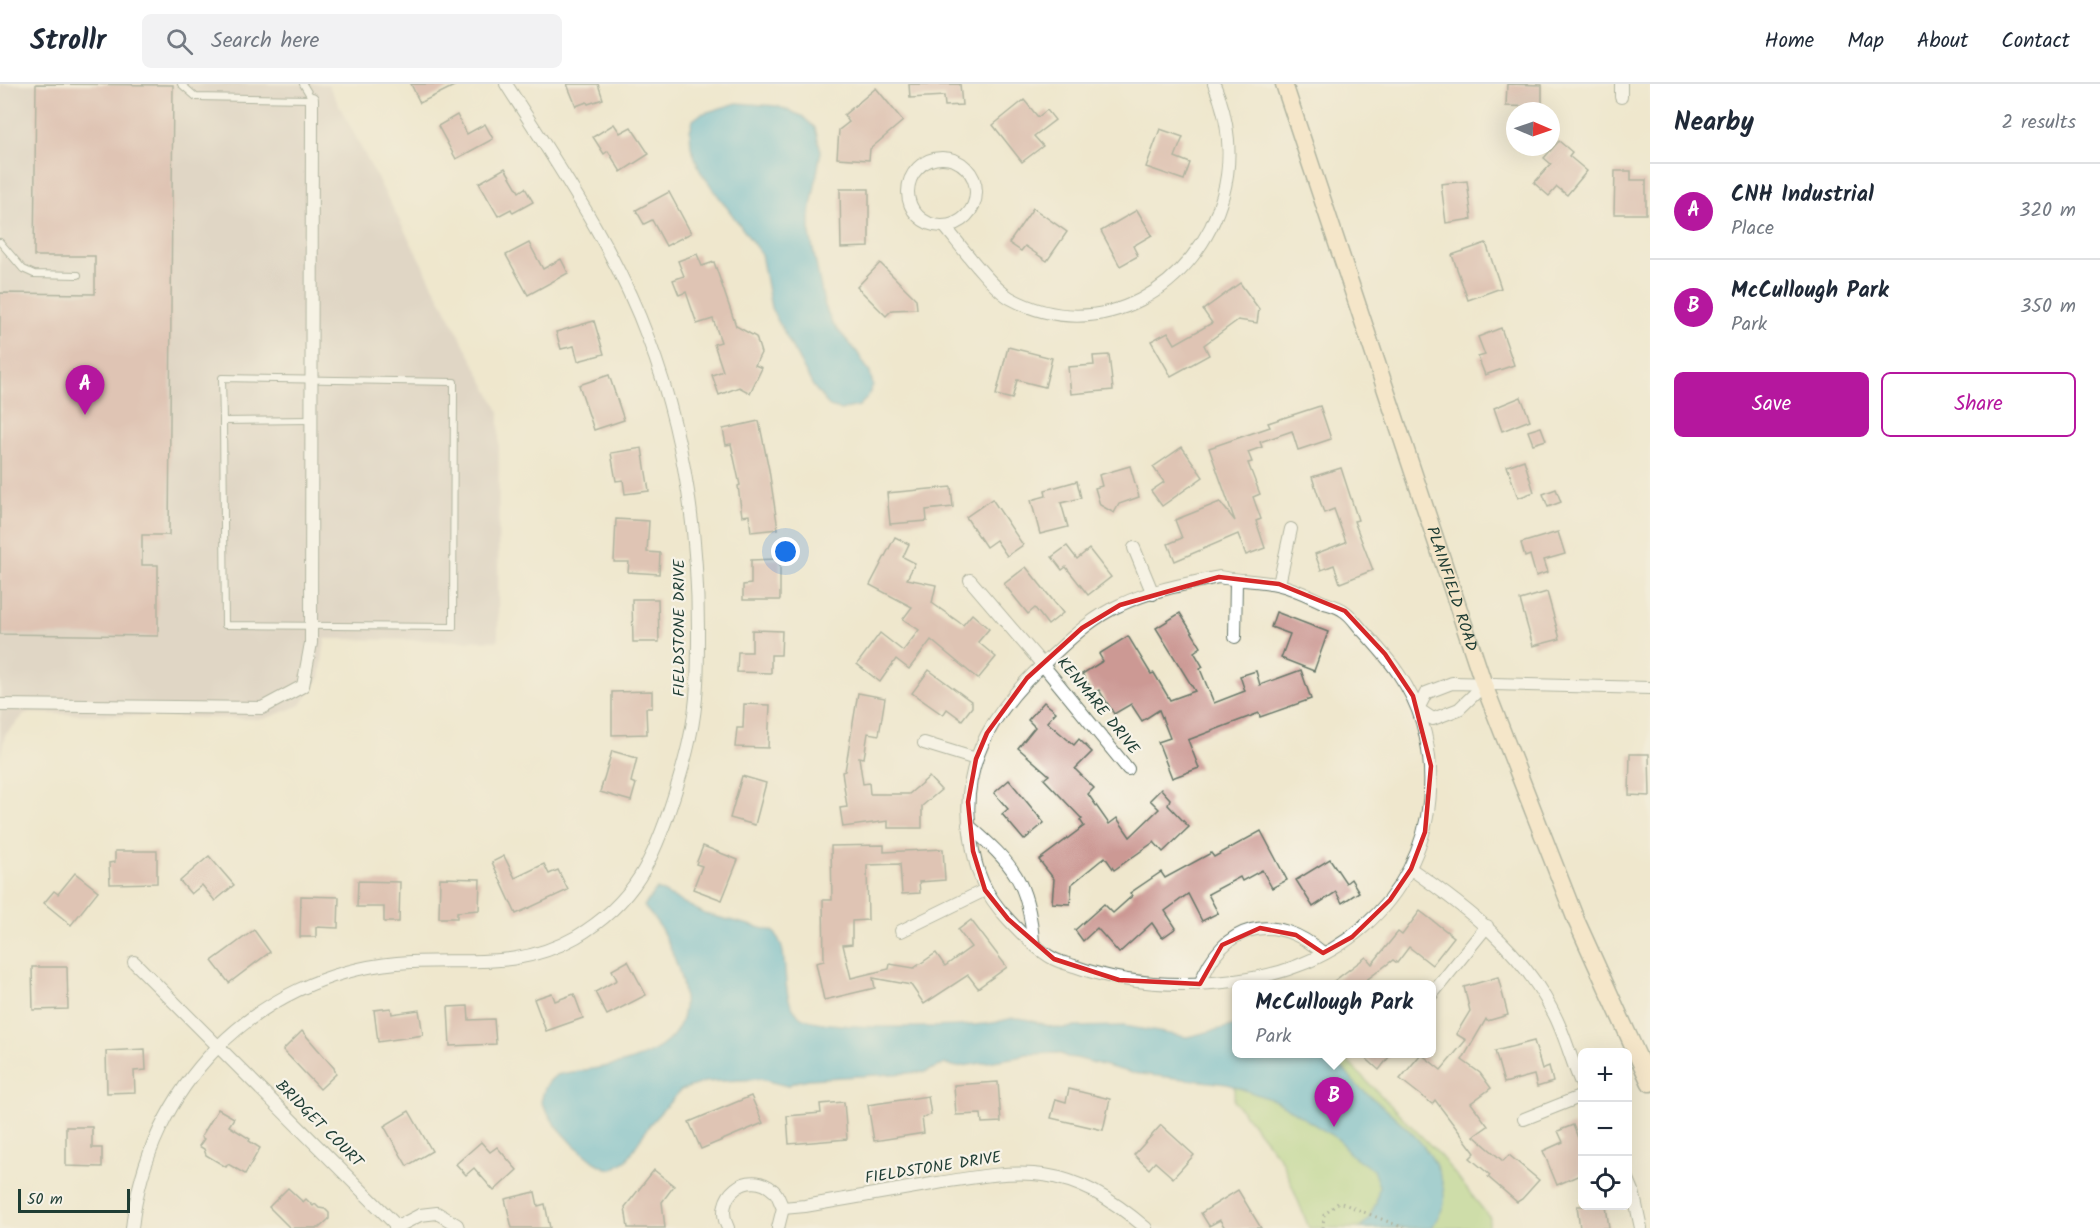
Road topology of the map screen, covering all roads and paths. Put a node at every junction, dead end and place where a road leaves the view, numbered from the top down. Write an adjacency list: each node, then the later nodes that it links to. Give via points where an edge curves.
1 (181, 84): 8 (lane, via 196,97)
2 (303, 84): 8 (lane)
3 (506, 84): 43 (street, FIELDSTONE DRIVE, via 616,264 648,337 672,412 693,524 698,586 698,670 694,717 683,766 661,837 644,871 611,913 578,936 515,959 398,963 346,972 276,1002)
4 (1214, 84): 9 (street, via 1228,136 1227,173 1216,218 1174,279 1146,297 1120,310 1096,315 1057,315 1033,309 1000,291)
5 (1284, 84): 24 (main road, PLAINFIELD ROAD)
6 (1621, 84): 7 (street)
7 (1620, 97)
8 (312, 99): 12 (street)
9 (946, 228): 9 (street, via 924,223 910,207 908,185 918,166 938,157 959,162 974,178 976,200 966,219)
10 (0, 242): 11 (lane, via 23,269 34,274)
11 (78, 275)
12 (311, 378): 13 (street); 14 (lane, via 222,378); 21 (lane, via 454,382 453,627)
13 (311, 420): 14 (lane); 21 (street)
14 (223, 421): 21 (lane, via 225,625)
15 (1291, 529): 19 (street)
16 (1134, 548): 20 (street)
17 (970, 580): 23 (street, KENMARE DRIVE)
18 (1236, 581): 19 (street, KENMARE DRIVE); 20 (street, KENMARE DRIVE, via 1219,577); 22 (street)
19 (1279, 584): 27 (street, KENMARE DRIVE, via 1345,611 1385,654)
20 (1153, 594): 23 (street, KENMARE DRIVE, via 1120,605 1082,627)
21 (311, 625): 26 (street, via 303,686 262,708)
22 (1235, 637)
23 (1042, 664): 29 (street, KENMARE DRIVE, via 1003,707); 30 (street, KENMARE DRIVE)
24 (1484, 685): 25 (street); 27 (street, via 1452,683 1426,693); 27 (street, via 1460,709 1433,719); 45 (main road, PLAINFIELD ROAD, via 1576,920)
25 (1650, 688)
26 (2, 709)
27 (1418, 709): 32 (street, KENMARE DRIVE, via 1431,766 1430,799 1425,832)
28 (924, 743): 29 (street)
29 (976, 759): 31 (street, KENMARE DRIVE, via 970,780)
30 (1128, 770)
31 (968, 825): 33 (street, KENMARE DRIVE); 36 (street, via 1010,864 1031,915)
32 (1411, 869): 34 (street); 37 (street, KENMARE DRIVE, via 1372,921)
33 (985, 890): 35 (street); 36 (street, KENMARE DRIVE)
34 (1487, 926): 42 (street); 44 (street, via 1511,950 1554,1013)
35 (901, 931)
36 (1033, 942): 41 (street, KENMARE DRIVE, via 1054,959 1119,980)
37 (1323, 953): 39 (street, KENMARE DRIVE, via 1297,966); 41 (street, via 1296,935 1260,928 1222,945)
38 (134, 962): 43 (street)
39 (1242, 980)
40 (1232, 982): 41 (street, KENMARE DRIVE)
41 (1200, 984)
42 (1436, 988)
43 (218, 1045): 50 (street, BRIDGET COURT); 51 (street, FIELDSTONE DRIVE, via 189,1080 162,1124 143,1170)
44 (1578, 1076)
45 (1650, 1083)
46 (1578, 1098): 47 (street)
47 (1524, 1119)
48 (1632, 1189): 58 (street)
49 (783, 1208): 53 (street, via 774,1191 766,1186 757,1182 738,1185 725,1199 723,1218); 54 (street); 55 (street, FIELDSTONE DRIVE, via 1020,1172 1082,1185 1110,1200)
50 (396, 1227): 52 (street, BRIDGET COURT, via 420,1215 437,1213)
51 (132, 1228)
52 (459, 1228)
53 (728, 1228)
54 (778, 1228)
55 (1146, 1228)
56 (1323, 1228): 57 (path, via 1324,1215 1339,1202)
57 (1404, 1228)
58 (1641, 1228)

